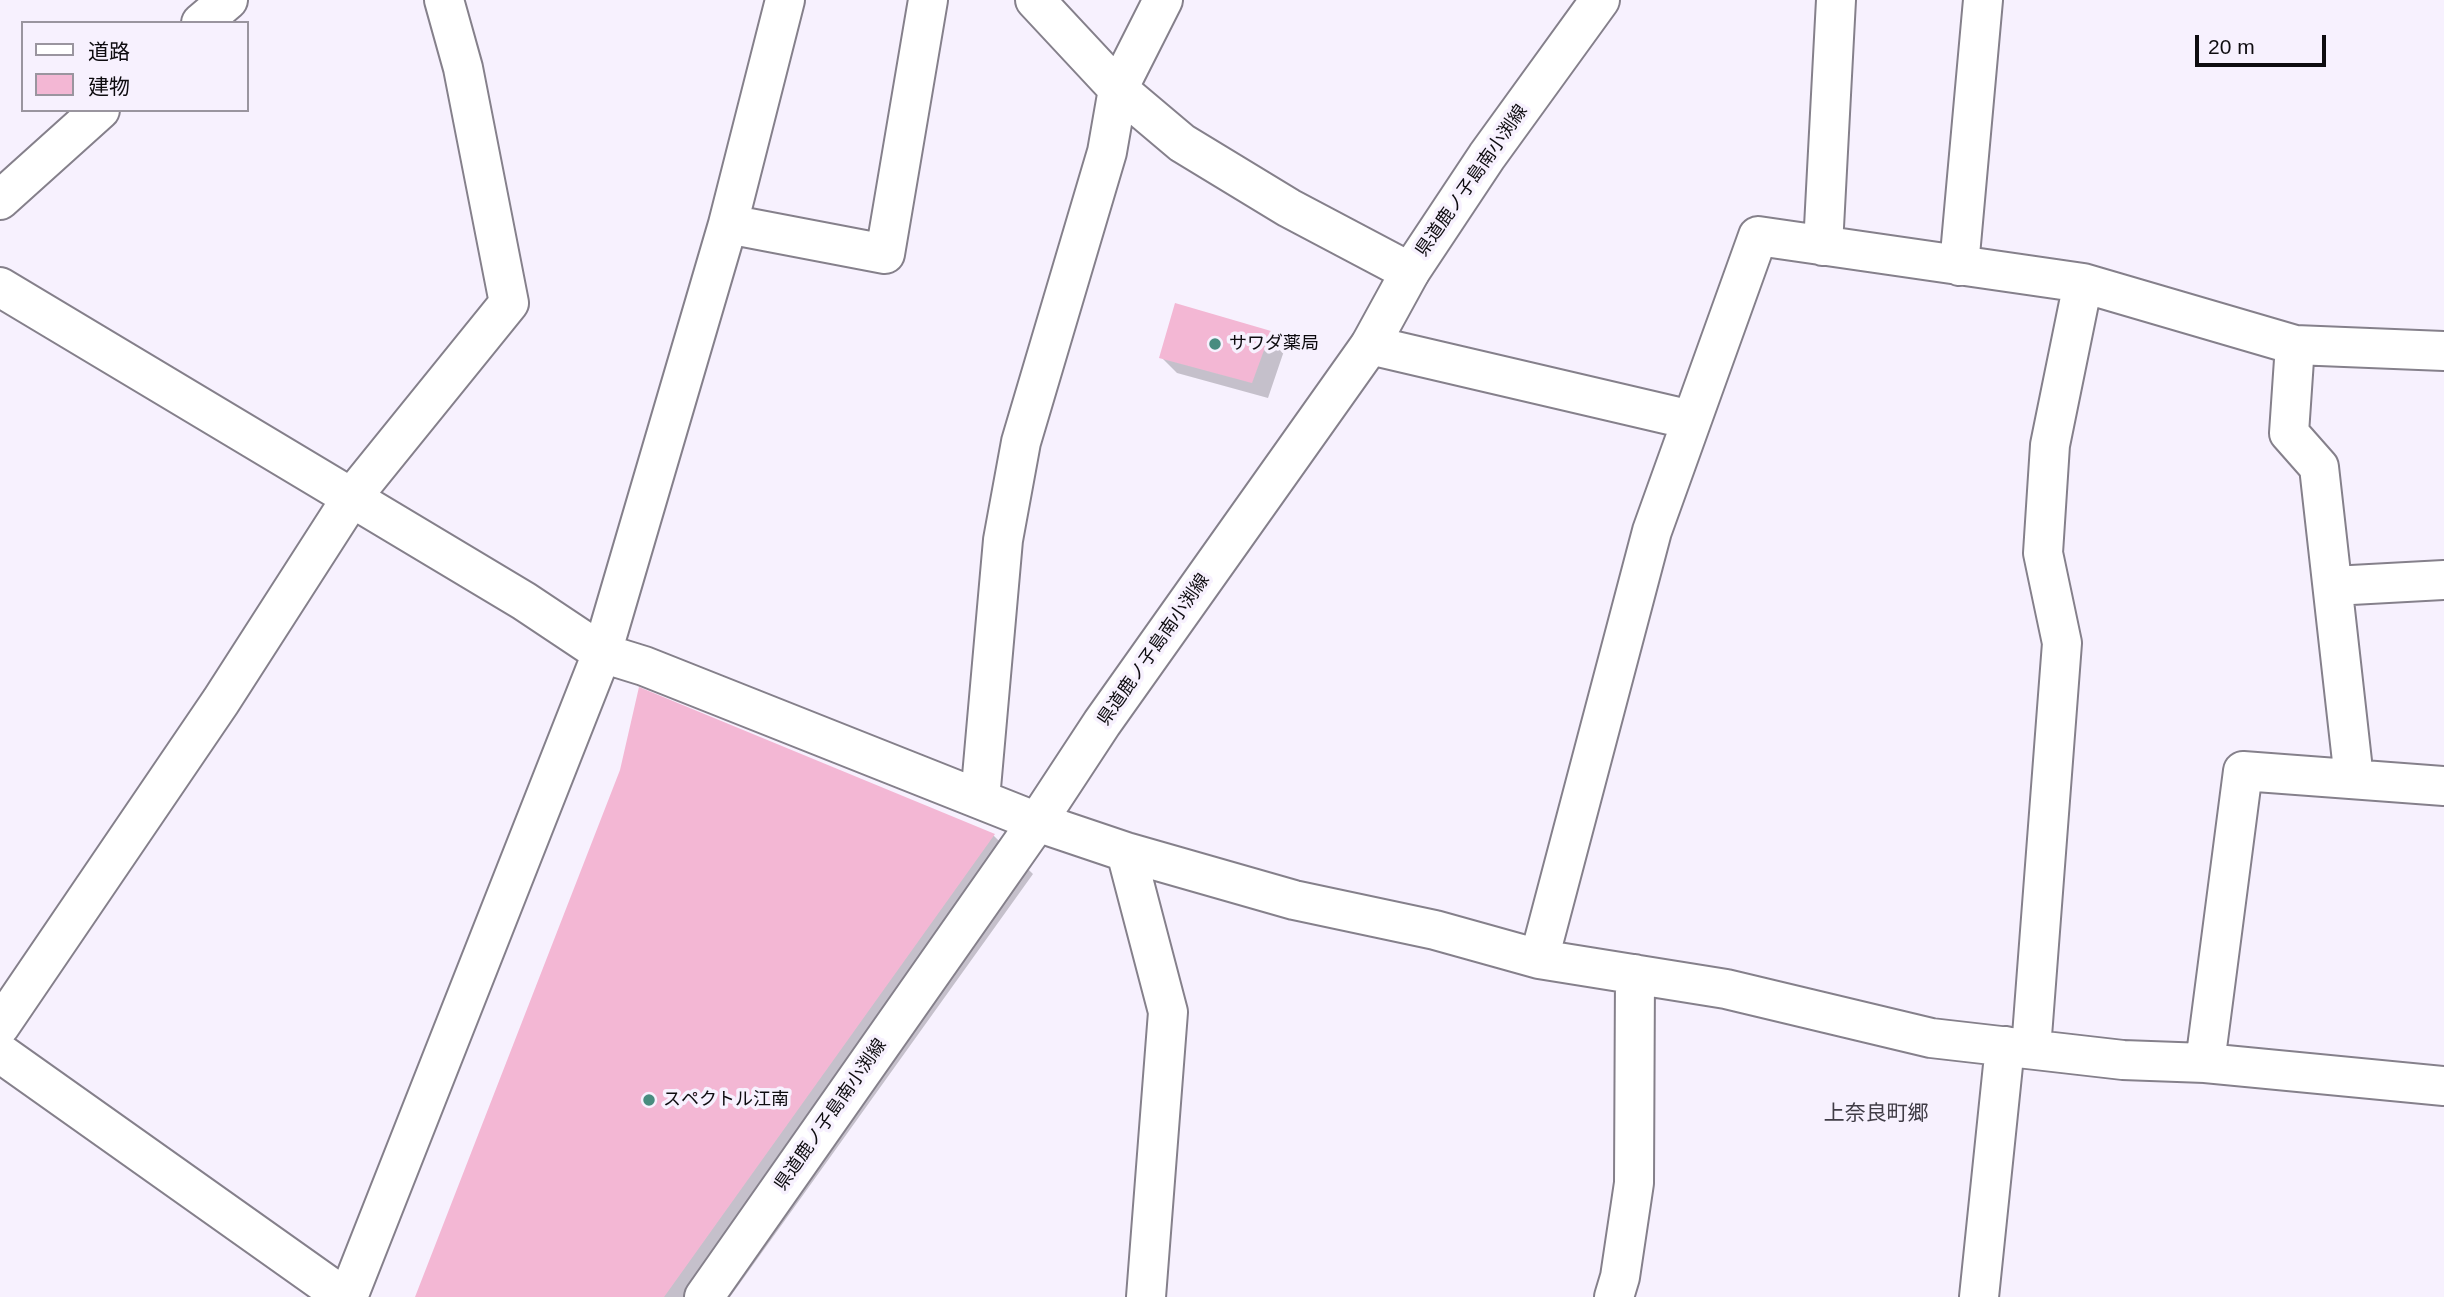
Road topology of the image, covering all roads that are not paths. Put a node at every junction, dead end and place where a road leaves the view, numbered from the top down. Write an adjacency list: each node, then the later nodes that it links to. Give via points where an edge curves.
1 (228, 0): 10 (street)
2 (444, 0): 24 (street, via 463,68 509,303)
3 (785, 0): 14 (street)
4 (928, 0): 14 (street, via 885,254)
5 (1035, 0): 11 (street)
6 (1163, 0): 11 (street)
7 (1600, 0): 17 (street, 県道鹿ノ子島南小渕線)
8 (1836, 0): 15 (street)
9 (1983, 0): 16 (street)
10 (203, 21)
11 (1118, 89): 17 (street, via 1182,144); 30 (street, via 1107,152 1021,443 1003,540)
12 (98, 112): 13 (street)
13 (0, 200)
14 (728, 224): 27 (street)
15 (1823, 246): 16 (street); 23 (street, via 1758,236)
16 (1959, 266): 18 (street)
17 (1410, 272): 20 (street, 県道鹿ノ子島南小渕線)
18 (2083, 284): 21 (street); 36 (street, via 2050,445 2043,553 2062,643)
19 (0, 287): 24 (street)
20 (1370, 345): 23 (street); 31 (street, 県道鹿ノ子島南小渕線)
21 (2295, 345): 22 (street); 26 (street, via 2289,433 2319,467)
22 (2444, 351)
23 (1690, 420): 33 (street, via 1652,531)
24 (352, 497): 27 (street); 35 (street)
25 (2444, 580): 26 (street)
26 (2333, 586): 28 (street)
27 (602, 653): 30 (street); 40 (street)
28 (2354, 779): 29 (street); 38 (street, via 2243,771)
29 (2444, 786)
30 (980, 799): 31 (street)
31 (1037, 822): 32 (street); 41 (street, 県道鹿ノ子島南小渕線)
32 (1126, 852): 33 (street, via 1294,900 1435,930); 42 (street, via 1168,1012)
33 (1539, 959): 34 (street)
34 (1635, 974): 36 (street, via 1726,989 1931,1038); 43 (street, via 1634,1183)
35 (0, 1026)
36 (2018, 1048): 38 (street, via 2123,1060); 44 (street)
37 (0, 1053): 40 (street)
38 (2205, 1063): 39 (street)
39 (2444, 1086)
40 (346, 1297)
41 (704, 1297)
42 (1146, 1297)
43 (1614, 1297)
44 (1979, 1297)

